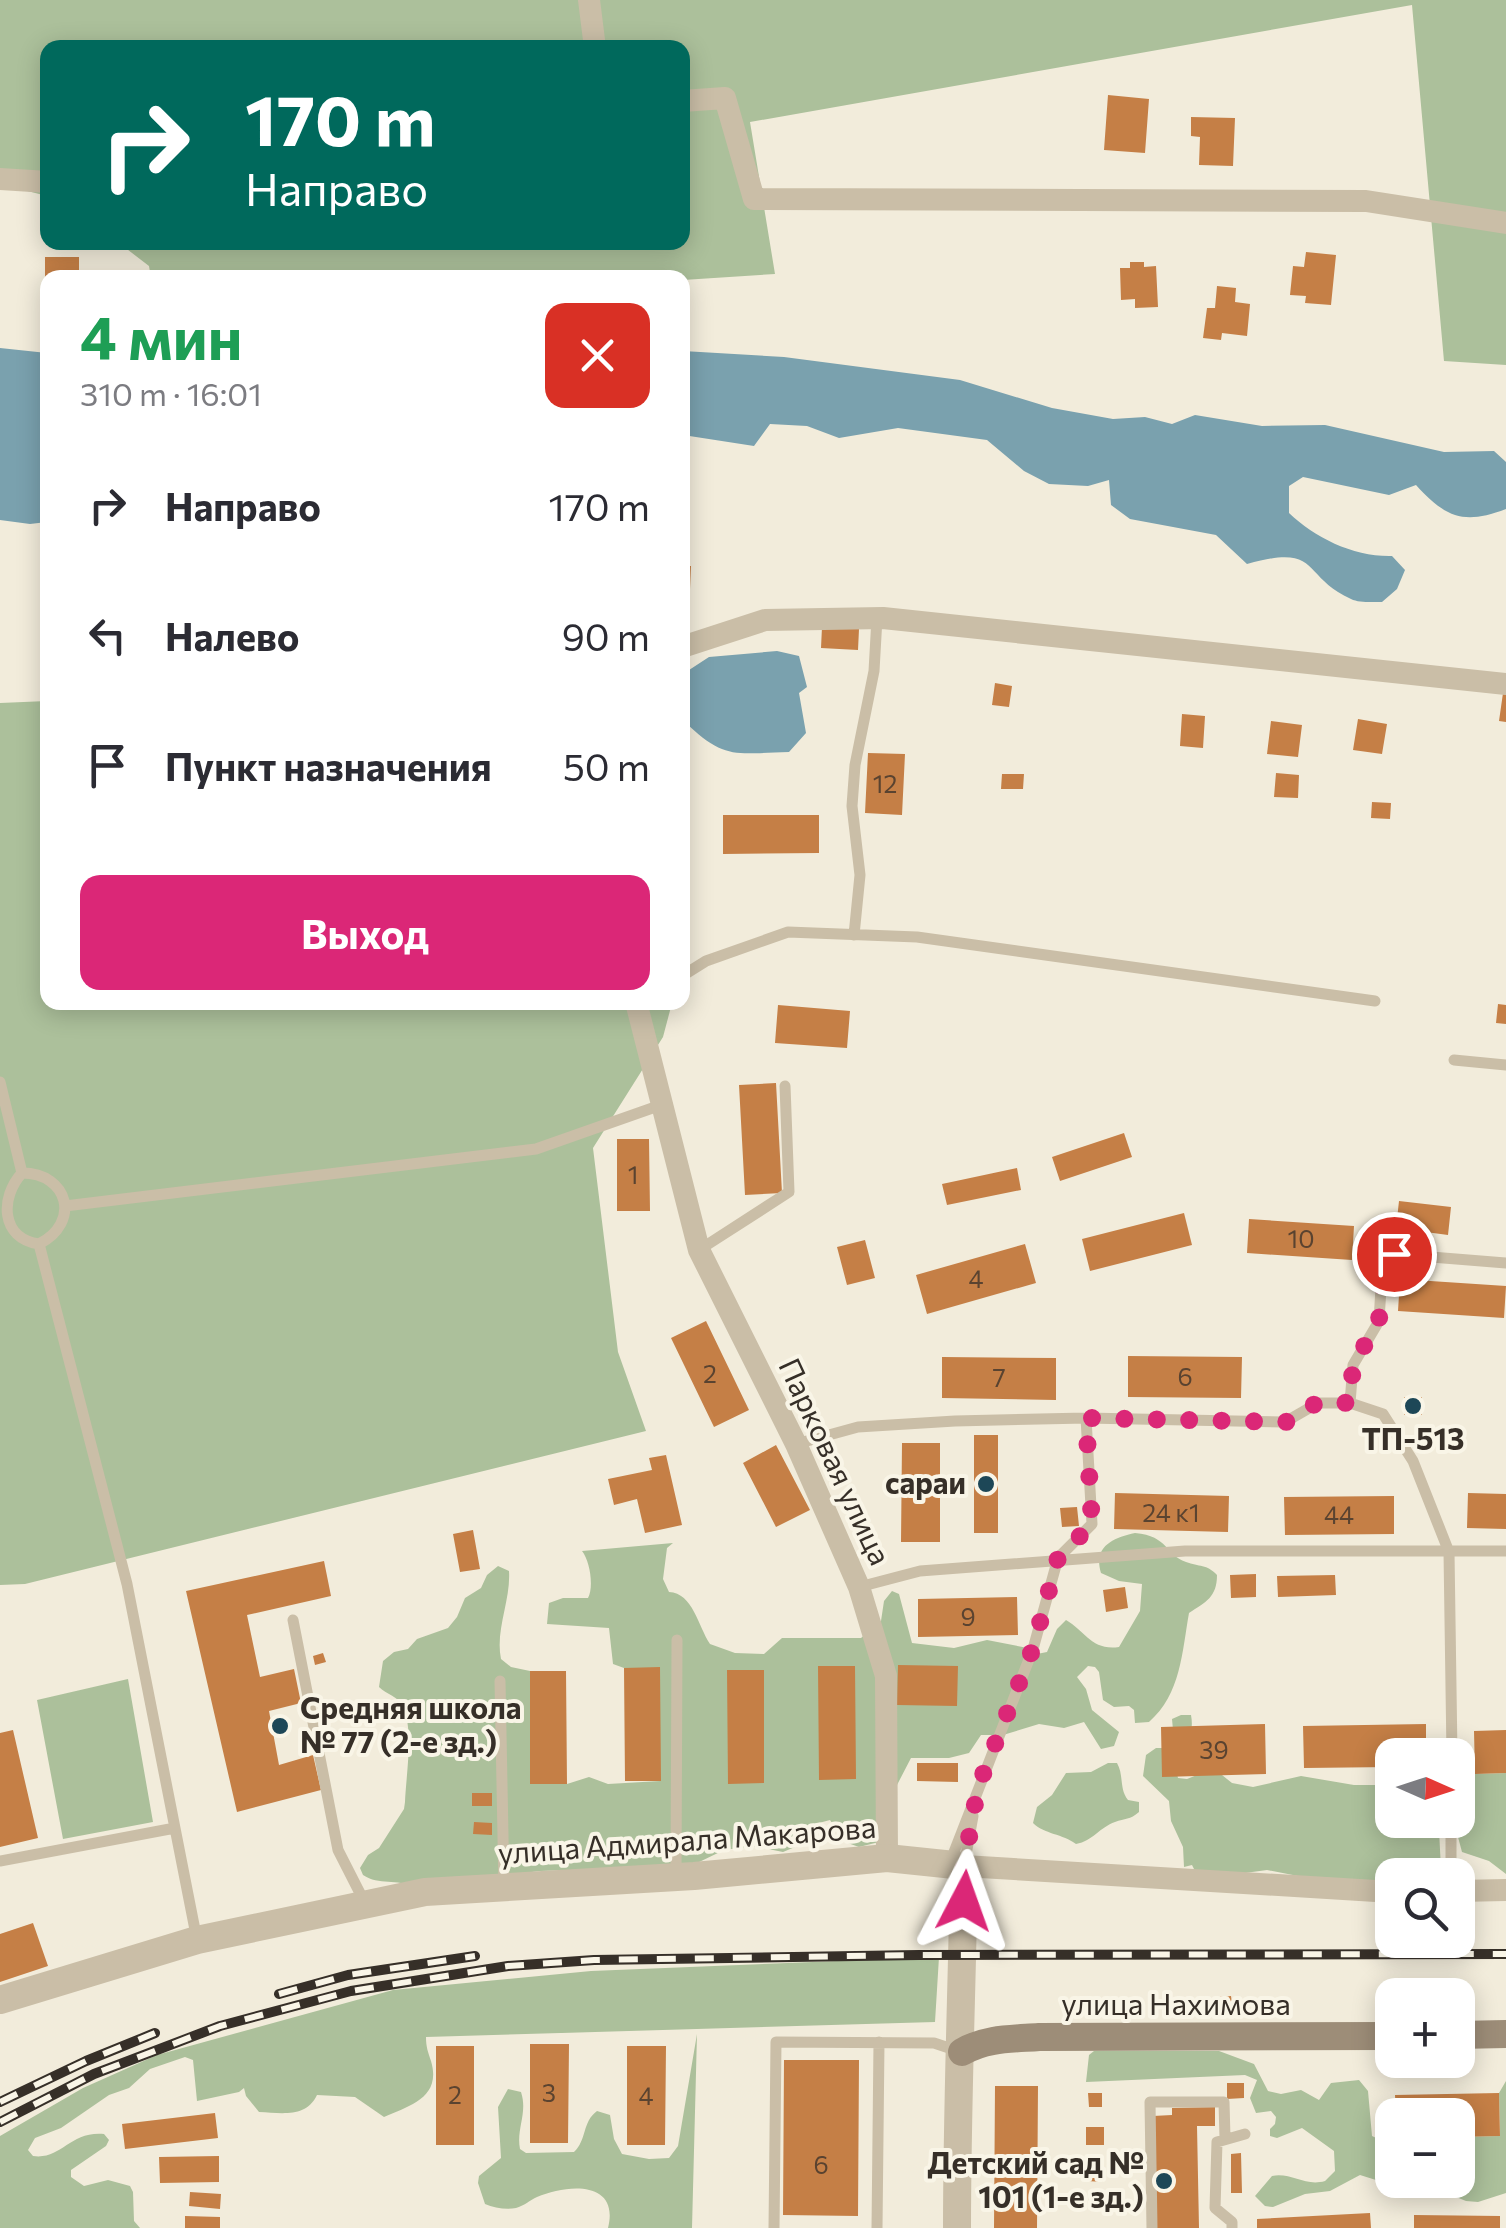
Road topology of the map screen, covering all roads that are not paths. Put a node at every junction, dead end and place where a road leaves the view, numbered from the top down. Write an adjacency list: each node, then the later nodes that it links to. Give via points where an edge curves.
1 (589, 0): 2 (street)
2 (594, 40)
3 (690, 100): 6 (street, via 725,98 754,198 1366,201)
4 (0, 179): 5 (street)
5 (40, 182)
6 (1506, 223)
7 (877, 618): 8 (street, via 765,620); 9 (street); 10 (lane, via 852,806 860,875)
8 (690, 644)
9 (1506, 684)
10 (854, 935): 11 (lane, via 788,932); 12 (lane, via 917,937)
11 (690, 971)
12 (1375, 1002)
13 (639, 1010): 18 (street, Парковая улица)
14 (1454, 1060): 15 (lane)
15 (1506, 1065)
16 (0, 1082): 19 (lane)
17 (785, 1086): 22 (lane, via 789,1192)
18 (661, 1106): 20 (lane, via 536,1149); 22 (street, Парковая улица)
19 (22, 1173): 20 (lane, via 56,1184); 21 (lane, via 5,1190 2,1215 16,1236)
20 (65, 1206): 21 (lane, via 58,1230)
21 (39, 1244): 35 (lane, via 127,1584)
22 (700, 1250): 26 (street, Парковая улица)
23 (1506, 1262): 24 (lane, via 1394,1254 1382,1272 1379,1321 1353,1365)
24 (1350, 1403): 25 (lane, via 1318,1402 1286,1422); 28 (lane, via 1383,1414 1413,1461)
25 (1086, 1418): 26 (lane, via 858,1427); 29 (lane, via 1092,1524)
26 (796, 1444): 30 (street, Парковая улица)
27 (1506, 1551): 28 (lane)
28 (1450, 1552): 29 (lane, via 1185,1550); 34 (lane)
29 (1058, 1558): 30 (lane, via 920,1571); 38 (lane)
30 (859, 1587): 36 (street, Парковая улица, via 886,1676)
31 (293, 1620): 44 (lane, via 338,1850)
32 (677, 1640): 39 (lane)
33 (500, 1681): 40 (lane)
34 (1452, 1738)
35 (175, 1828): 37 (lane); 45 (lane)
36 (887, 1858): 38 (street, улица Адмирала Макарова); 39 (street, улица Адмирала Макарова)
37 (0, 1861)
38 (956, 1865): 42 (street, улица Адмирала Макарова); 51 (street)
39 (676, 1877): 40 (street, улица Адмирала Макарова)
40 (504, 1888): 44 (street, улица Адмирала Макарова, via 425,1892)
41 (1506, 1890): 43 (street)
42 (1375, 1891)
43 (1475, 1891)
44 (366, 1904): 45 (street, улица Адмирала Макарова)
45 (197, 1940): 46 (street, улица Адмирала Макарова)
46 (0, 2000)
47 (1506, 2034): 48 (main road)
48 (1475, 2035)
49 (1375, 2036): 51 (main road, улица Нахимова, via 1024,2038)
50 (880, 2042): 51 (lane, via 934,2043); 54 (lane, via 776,2042); 55 (lane)
51 (962, 2052): 56 (street)
52 (1245, 2134): 53 (lane)
53 (1225, 2138): 57 (lane, via 1224,2102 1150,2102); 58 (lane, via 1217,2142 1215,2208)
54 (774, 2228)
55 (877, 2228)
56 (957, 2228)
57 (1152, 2228)
58 (1232, 2228)

